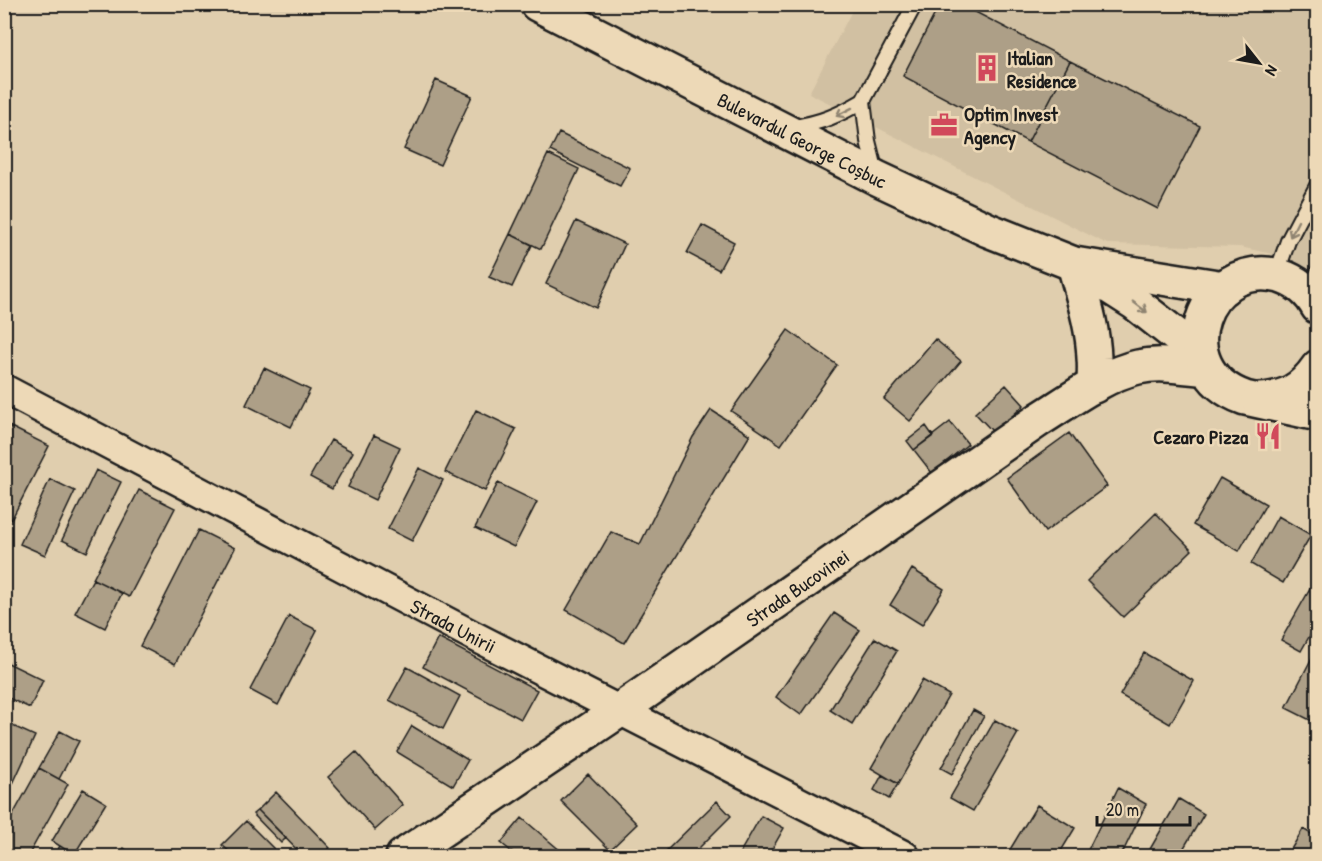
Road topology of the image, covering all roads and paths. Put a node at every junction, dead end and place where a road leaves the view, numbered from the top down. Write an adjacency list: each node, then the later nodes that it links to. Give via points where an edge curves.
1 (537, 4): 4 (main road, Bulevardul George Coșbuc)
2 (915, 4): 3 (lane)
3 (863, 101): 4 (lane, one-way to 4, via 837,116); 5 (lane)
4 (780, 129): 5 (main road, Bulevardul George Coșbuc)
5 (877, 178): 7 (main road, Bulevardul George Coșbuc, via 988,230)
6 (1317, 184): 8 (lane, one-way to 8, via 1288,241)
7 (1074, 264): 9 (main road, Bulevardul George Coșbuc); 11 (main road, Bulevardul George Coșbuc, one-way to 11, via 1135,303); 13 (main road, via 1092,337)
8 (1276, 276): 9 (main road, via 1252,275); 10 (main road)
9 (1224, 288): 11 (main road, via 1204,312 1200,330)
10 (1314, 291)
11 (1204, 362): 13 (main road, Strada Bucovinei, via 1139,367); 15 (main road, Bulevardul George Coșbuc, via 1214,379 1228,390)
12 (1317, 367): 15 (main road, Bulevardul George Coșbuc, via 1296,391)
13 (1094, 386): 17 (main road, Strada Bucovinei, via 1040,419)
14 (4, 389): 17 (street, Strada Unirii)
15 (1257, 400): 16 (main road, Bulevardul George Coșbuc)
16 (1317, 414)
17 (620, 710): 18 (main road, Strada Bucovinei); 19 (street, Strada Unirii)
18 (403, 856)
19 (905, 856)

